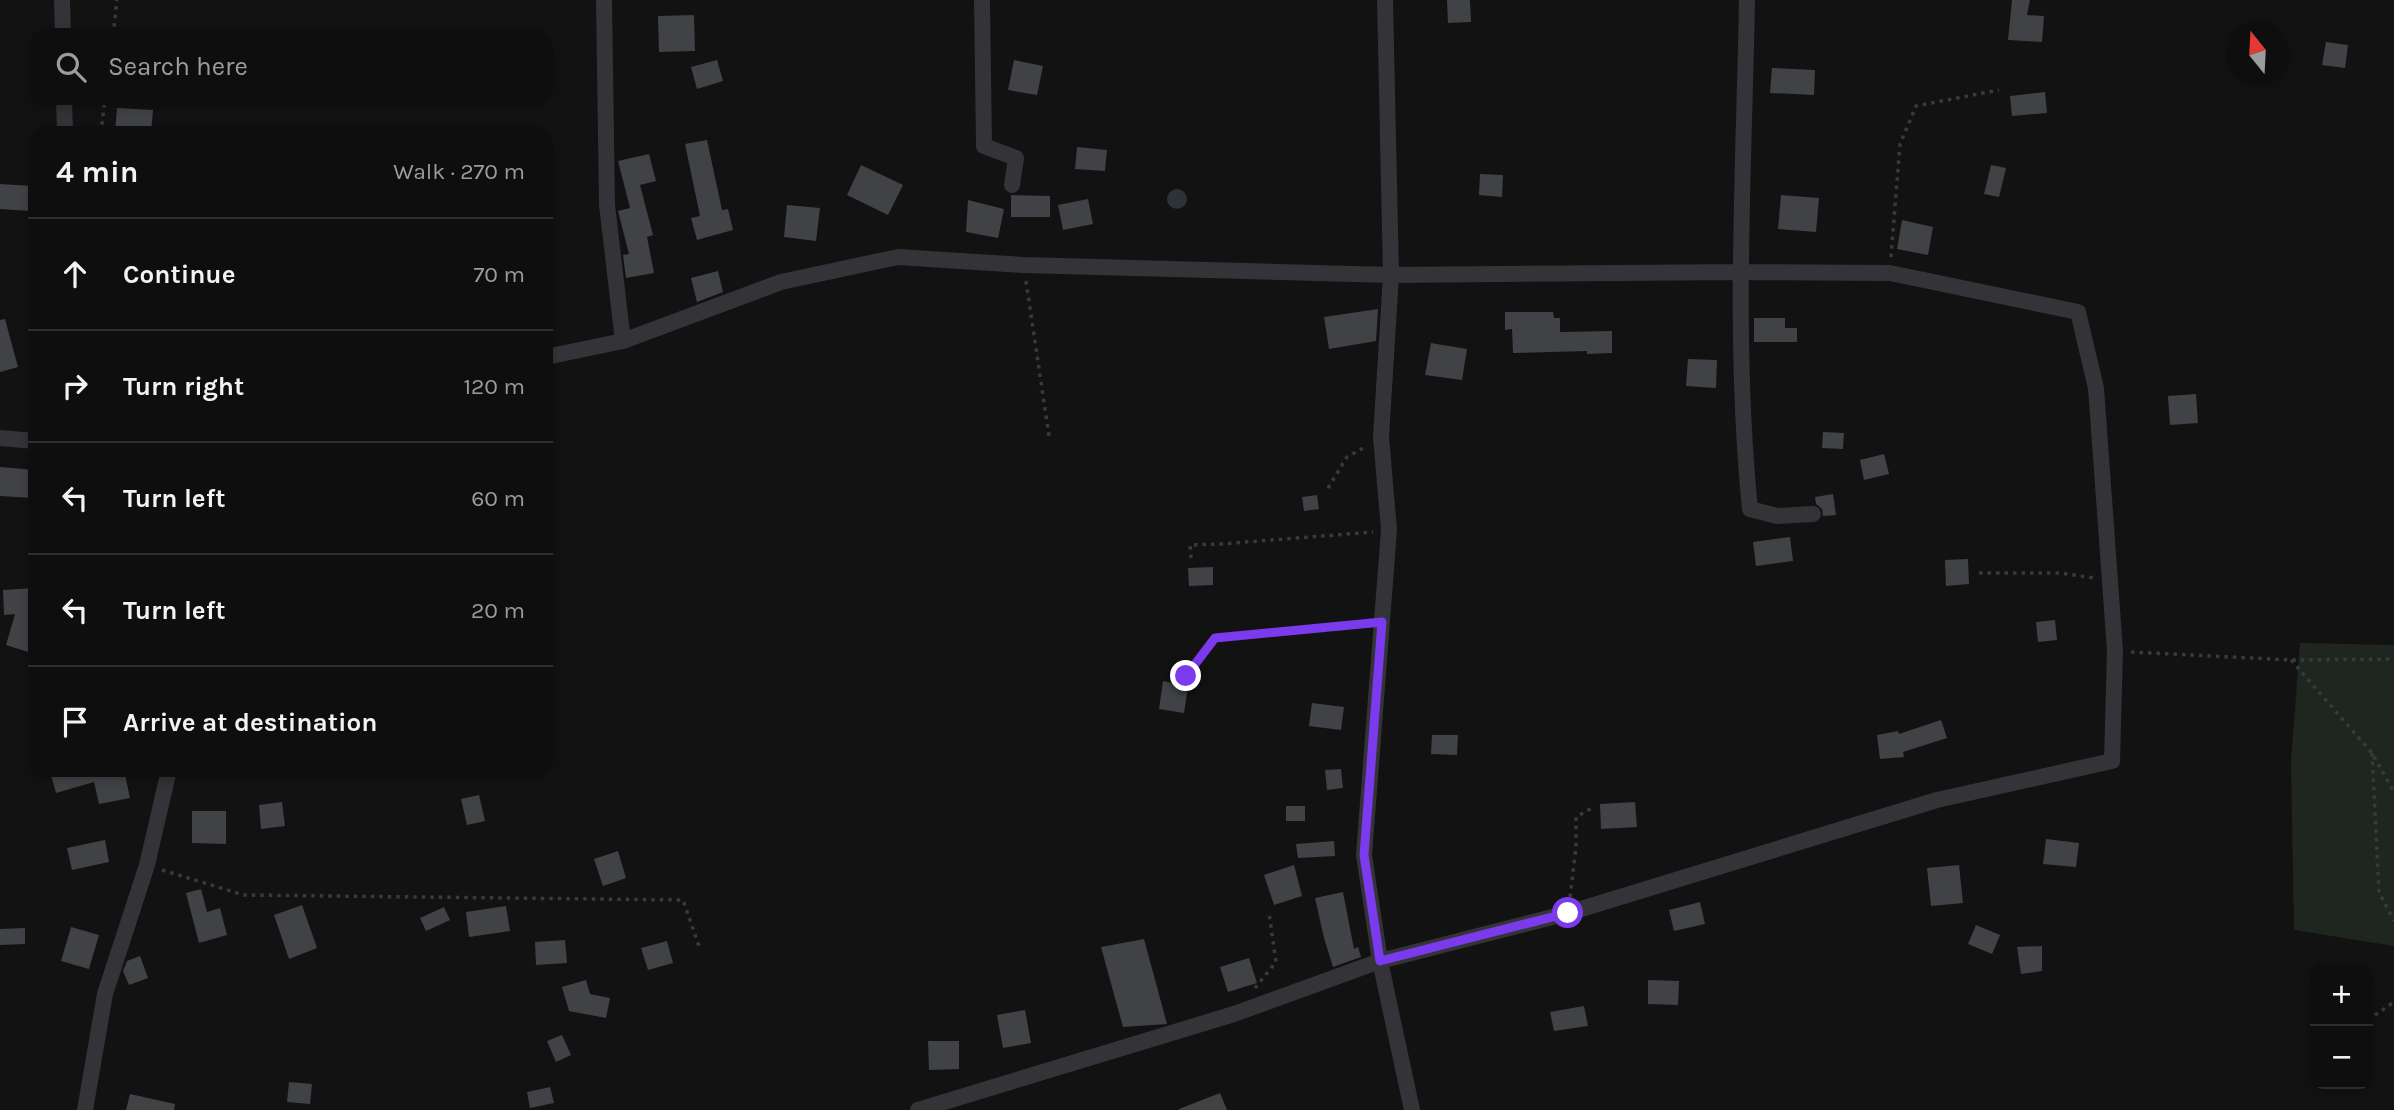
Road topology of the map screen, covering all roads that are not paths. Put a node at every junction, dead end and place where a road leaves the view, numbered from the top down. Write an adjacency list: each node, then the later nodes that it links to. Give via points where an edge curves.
1 (62, 0): 6 (street)
2 (604, 0): 12 (street, via 607,205)
3 (982, 0): 9 (street, via 984,146 1016,158)
4 (1385, 0): 11 (street)
5 (1747, 0): 10 (street)
6 (63, 28)
7 (64, 105): 8 (street)
8 (65, 126)
9 (1012, 185)
10 (1740, 272): 11 (street); 16 (street, via 1750,509 1777,516); 18 (street, via 1890,273 2078,312 2096,388 2115,651 2112,761 1937,800 1568,913)
11 (1391, 275): 12 (street, via 898,257 781,282); 18 (street, via 1381,437 1389,530 1364,855)
12 (623, 341): 13 (street)
13 (553, 356)
14 (0, 438): 15 (street)
15 (28, 440)
16 (1813, 514)
17 (167, 777): 19 (street, via 147,865 105,994)
18 (1380, 961): 20 (street, via 1234,1014); 21 (street)
19 (85, 1110)
20 (918, 1110)
21 (1412, 1110)

